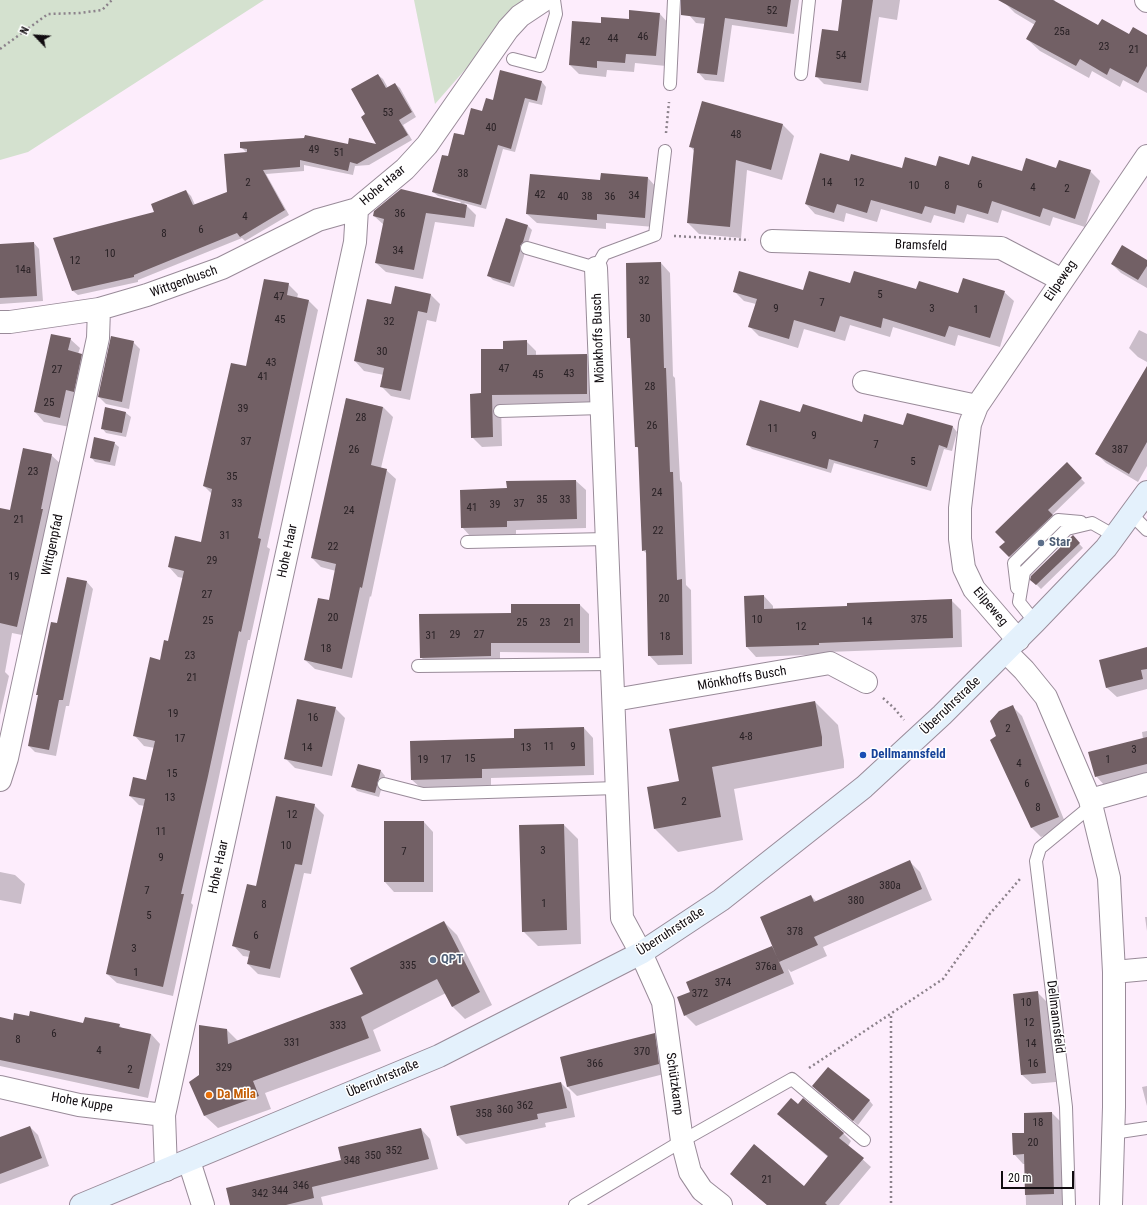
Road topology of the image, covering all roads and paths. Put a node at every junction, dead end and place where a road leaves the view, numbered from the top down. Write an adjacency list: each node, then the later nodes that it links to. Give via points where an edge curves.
1 (112, 0): 6 (path, via 102,10 48,14)
2 (544, 0): 12 (street, Hohe Haar, via 520,16 508,29 427,145 405,169)
3 (554, 0): 7 (lane, via 556,14 540,66)
4 (674, 0): 9 (lane)
5 (809, 0): 8 (lane)
6 (0, 49)
7 (512, 59)
8 (801, 74)
9 (670, 84): 10 (path)
10 (665, 151): 13 (lane)
11 (1147, 156): 17 (street, Eilpeweg)
12 (357, 209): 18 (street, Wittgenbusch, via 318,220 222,268); 49 (street, Hohe Haar, via 355,242)
13 (655, 235): 14 (path); 16 (lane, via 604,254)
14 (772, 242): 17 (street, Bramsfeld, via 1001,248)
15 (527, 248): 16 (lane)
16 (596, 268): 22 (street, Mönkhoffs Busch)
17 (1062, 280): 21 (street, Eilpeweg)
18 (100, 309): 19 (street, Wittgenbusch); 37 (street, Wittgenpfad, via 98,338 7,758)
19 (0, 322)
20 (864, 382): 21 (street)
21 (977, 406): 31 (street, Eilpeweg, via 970,424 960,508 960,539 964,568 974,589)
22 (602, 408): 23 (lane); 28 (street, Mönkhoffs Busch)
23 (500, 410)
24 (1147, 492): 25 (main road, Überruhrstraße)
25 (1131, 514): 26 (lane); 27 (main road, Überruhrstraße)
26 (1147, 530)
27 (1115, 536): 30 (main road, Überruhrstraße); 30 (lane, via 1092,523 1067,529 1024,572 1019,602)
28 (607, 539): 29 (lane); 32 (street, Mönkhoffs Busch)
29 (467, 542)
30 (1035, 622): 31 (main road, Überruhrstraße)
31 (1012, 646): 36 (main road, Überruhrstraße); 41 (street, via 1024,670 1046,697)
32 (613, 664): 33 (lane); 35 (street, Mönkhoffs Busch)
33 (418, 666)
34 (866, 682): 35 (street, Mönkhoffs Busch, via 830,663); 36 (path, via 894,708)
35 (614, 700): 40 (street, Mönkhoffs Busch)
36 (918, 737): 43 (main road, Überruhrstraße, via 864,787 721,900)
37 (0, 780)
38 (384, 784): 40 (lane, via 423,794)
39 (1147, 784): 41 (street)
40 (617, 788): 43 (street, Mönkhoffs Busch, via 622,918)
41 (1090, 803): 42 (lane, via 1040,848); 45 (street, via 1109,878)
42 (1036, 861): 46 (path, via 988,916 943,980); 61 (lane, Dellmannsfeld, via 1066,1107)
43 (641, 953): 53 (street, Schützkamp, via 663,1002); 54 (main road, Überruhrstraße, via 439,1056)
44 (1147, 969): 45 (street)
45 (1114, 972): 51 (street)
46 (891, 1015): 47 (path); 60 (path)
47 (792, 1080): 52 (lane); 53 (lane)
48 (0, 1087): 49 (street, Hohe Kuppe, via 79,1105)
49 (164, 1115): 55 (street, Hohe Haar)
50 (1147, 1128): 51 (lane)
51 (1113, 1133): 62 (street)
52 (864, 1140)
53 (682, 1141): 58 (lane); 59 (street, Schützkamp, via 690,1172 702,1190)
54 (189, 1161): 55 (main road, Überruhrstraße); 57 (street)
55 (166, 1170): 56 (main road, Überruhrstraße)
56 (81, 1205)
57 (202, 1205)
58 (575, 1205)
59 (722, 1205)
60 (891, 1205)
61 (1069, 1205)
62 (1111, 1205)

